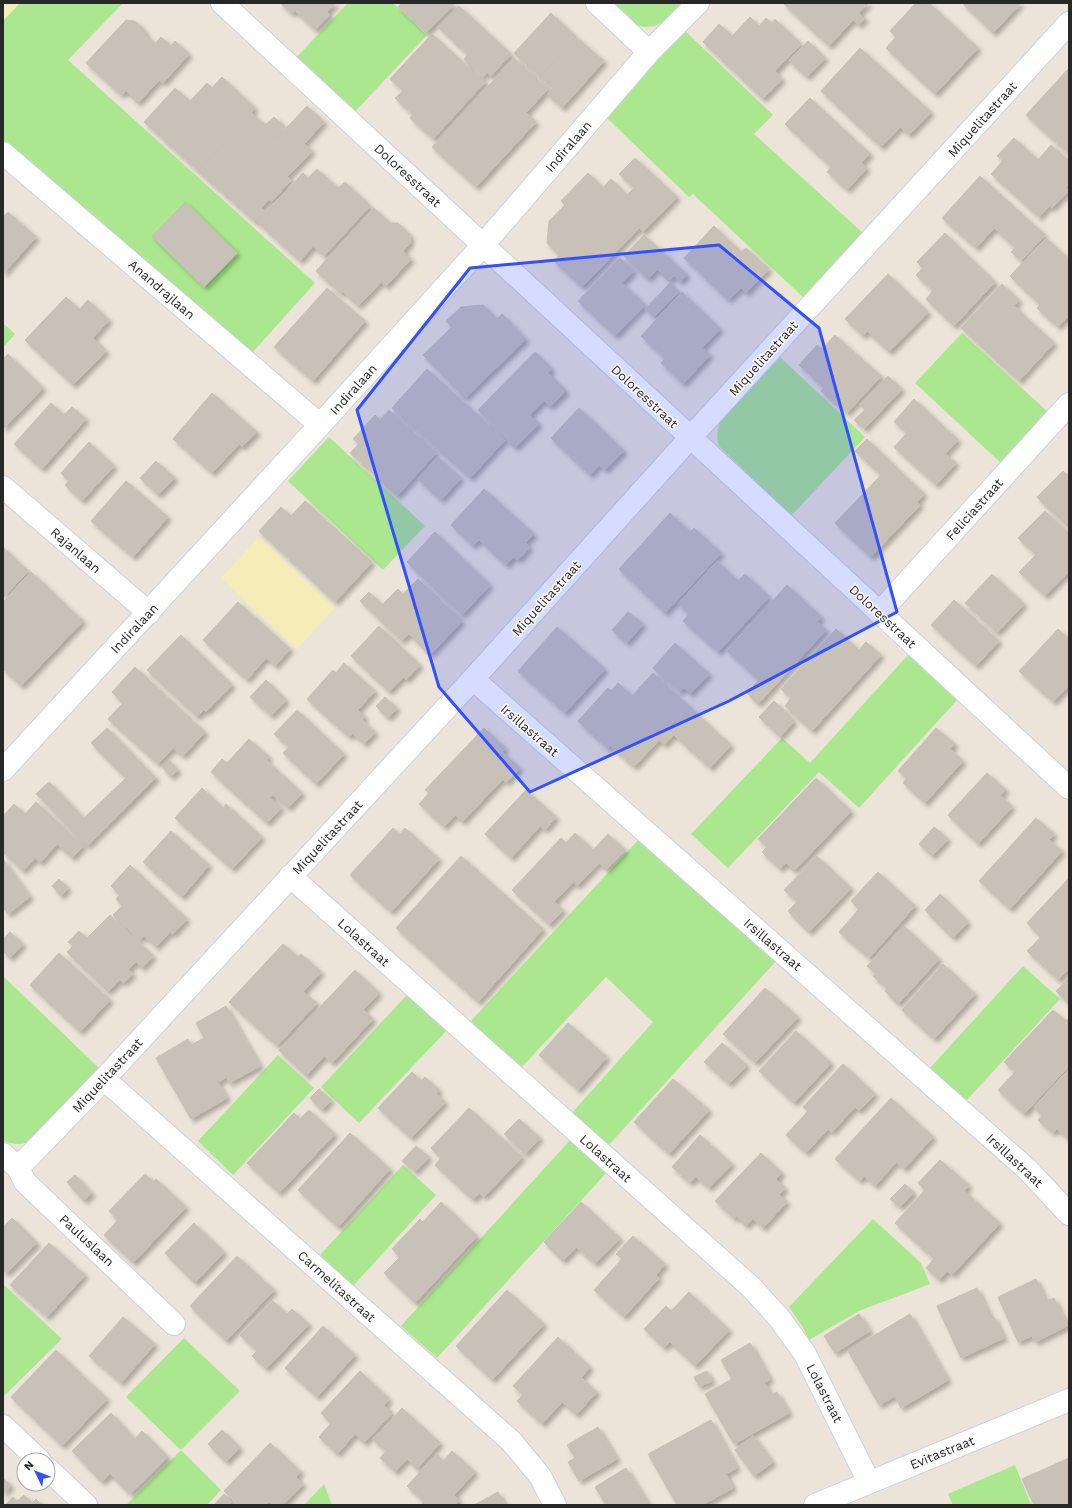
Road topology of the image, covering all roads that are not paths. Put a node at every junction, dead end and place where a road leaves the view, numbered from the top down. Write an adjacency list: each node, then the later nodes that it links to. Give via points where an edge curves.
1 (222, 3): 7 (street, Doloresstraat)
2 (597, 3): 5 (street)
3 (698, 3): 5 (street, Indiralaan)
4 (1069, 23): 10 (street, Miquelitastraat)
5 (649, 52): 7 (street, Indiralaan)
6 (3, 153): 9 (street, Anandrajlaan)
7 (484, 244): 9 (street, Indiralaan); 10 (street, Doloresstraat)
8 (1069, 404): 13 (street, Feliciastraat)
9 (320, 425): 12 (street, Indiralaan)
10 (690, 438): 13 (street, Doloresstraat); 14 (street, Miquelitastraat)
11 (3, 487): 12 (street, Rajanlaan)
12 (149, 612): 15 (street, Indiralaan)
13 (879, 613): 16 (street, Doloresstraat)
14 (473, 679): 17 (street, Miquelitastraat); 20 (street, Irsillastraat, via 1028,1170)
15 (3, 770)
16 (1069, 788)
17 (290, 876): 18 (street, Miquelitastraat); 26 (street, Lolastraat, via 751,1287 780,1319 805,1354)
18 (104, 1079): 19 (street, Miquelitastraat); 28 (street, Carmelitastraat, via 511,1441 540,1476)
19 (11, 1161): 21 (street, Pauluslaan, via 25,1182)
20 (1069, 1214)
21 (174, 1324)
22 (1069, 1400): 26 (street, Evitastraat)
23 (3, 1426): 24 (street)
24 (31, 1452)
25 (56, 1477): 27 (street)
26 (869, 1482): 29 (street, Evitastraat)
27 (86, 1505)
28 (555, 1505)
29 (815, 1505)

